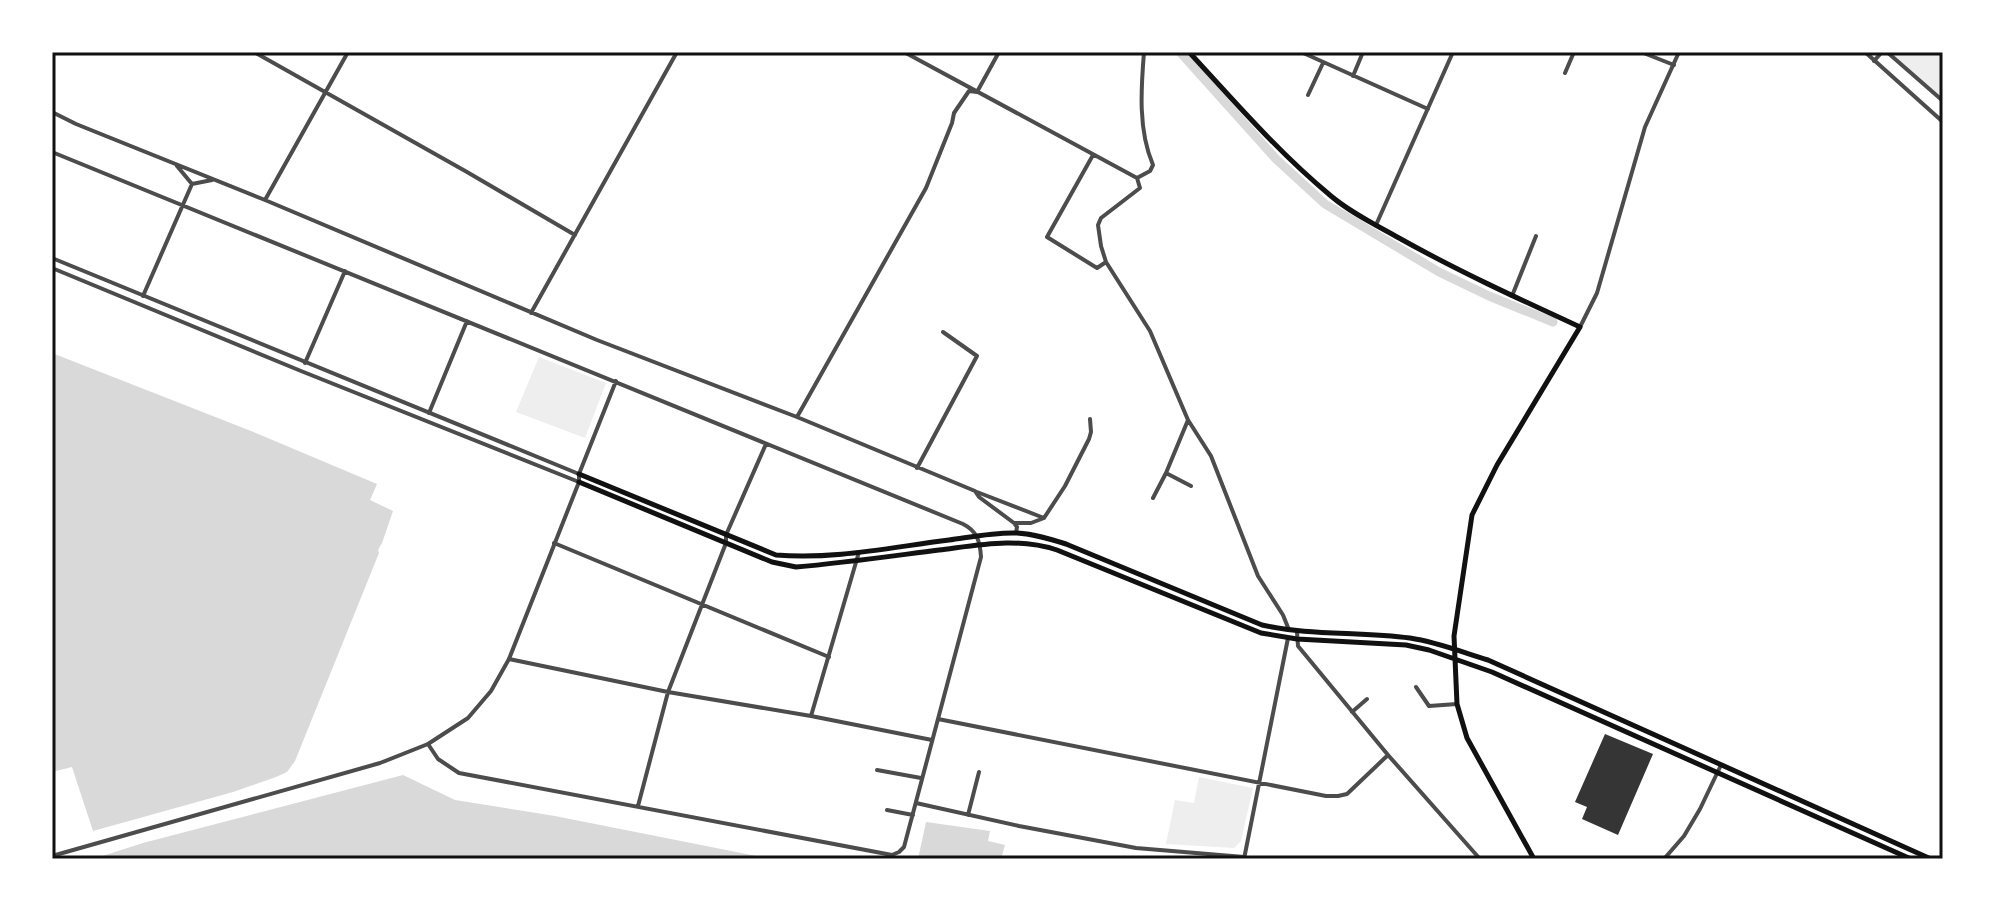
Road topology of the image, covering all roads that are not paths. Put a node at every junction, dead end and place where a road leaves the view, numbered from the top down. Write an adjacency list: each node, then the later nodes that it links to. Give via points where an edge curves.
1 (254, 52): 21 (street)
2 (348, 52): 21 (street)
3 (677, 52): 37 (street)
4 (904, 52): 22 (street)
5 (999, 52): 22 (street)
6 (1144, 52): 31 (street, via 1142,107 1153,165)
7 (1189, 52): 36 (main road, via 1333,198)
8 (1301, 52): 17 (street)
9 (1363, 52): 20 (street)
10 (1453, 52): 25 (street)
11 (1574, 52): 19 (street)
12 (1641, 52): 18 (street)
13 (1679, 52): 18 (street)
14 (1865, 52): 16 (street)
15 (1885, 52): 16 (street); 24 (street)
16 (1874, 61): 27 (street)
17 (1323, 63): 20 (street); 23 (street)
18 (1674, 65): 47 (street, via 1645,127 1597,293)
19 (1565, 73)
20 (1353, 76): 25 (street)
21 (326, 91): 34 (street); 37 (street)
22 (977, 92): 29 (street); 52 (street, via 969,91 954,113 926,188)
23 (1308, 95)
24 (1943, 101)
25 (1428, 109): 36 (street)
26 (52, 112): 30 (street)
27 (1943, 122)
28 (52, 152): 35 (street)
29 (1093, 155): 31 (street); 40 (street, via 1047,237 1097,268)
30 (176, 164): 32 (street); 33 (street)
31 (1137, 178): 40 (street, via 1140,188 1098,225)
32 (214, 180): 33 (street); 34 (street)
33 (192, 184): 35 (street)
34 (265, 200): 45 (street)
35 (183, 205): 42 (street); 43 (street)
36 (1376, 225): 44 (main road)
37 (575, 235): 45 (street)
38 (1536, 236): 44 (street)
39 (52, 258): 43 (street)
40 (1106, 262): 54 (street, via 1150,331)
41 (52, 268): 59 (street)
42 (345, 271): 46 (street); 49 (street)
43 (143, 296): 49 (street)
44 (1512, 296): 47 (main road)
45 (531, 313): 52 (street)
46 (467, 321): 50 (street); 51 (street)
47 (1580, 327): 77 (main road, via 1472,515)
48 (943, 332): 56 (street, via 977,356)
49 (305, 363): 51 (street)
50 (616, 381): 55 (street); 58 (street)
51 (429, 413): 58 (street)
52 (797, 417): 56 (street)
53 (1090, 419): 63 (street, via 1089,439)
54 (1188, 420): 57 (street); 75 (street, via 1211,456 1258,576 1283,615)
55 (766, 444): 66 (street); 67 (street, via 963,524)
56 (917, 468): 61 (street)
57 (1166, 473): 60 (street); 62 (street)
58 (579, 474): 59 (street); 66 (main road)
59 (579, 482): 68 (street); 69 (main road)
60 (1191, 486)
61 (975, 491): 63 (street); 64 (street)
62 (1153, 498)
63 (1044, 518): 64 (street)
64 (1014, 523): 65 (street)
65 (1016, 533): 67 (main road); 75 (main road, via 1066,544)
66 (726, 535): 69 (street); 71 (main road, via 776,555)
67 (977, 536): 70 (street); 71 (main road)
68 (554, 543): 73 (street); 80 (street)
69 (726, 543): 72 (main road, via 796,567); 73 (street)
70 (980, 545): 72 (main road); 75 (main road, via 1043,545 1261,633); 87 (street)
71 (859, 552): 72 (street)
72 (856, 560): 78 (street)
73 (703, 603): 78 (street); 82 (street)
74 (1297, 632): 75 (main road); 76 (street); 77 (main road, via 1407,638)
75 (1288, 635): 76 (main road); 96 (street)
76 (1297, 639): 79 (main road, via 1406,645); 85 (street)
77 (1453, 649): 79 (main road); 91 (main road)
78 (829, 657): 86 (street)
79 (1453, 658): 84 (main road); 94 (main road)
80 (509, 659): 82 (street); 89 (street, via 468,718)
81 (1416, 687): 84 (street, via 1429,706)
82 (668, 692): 86 (street); 98 (street)
83 (1367, 699): 85 (street)
84 (1457, 704): 105 (main road, via 1467,738)
85 (1352, 712): 90 (street)
86 (811, 716): 88 (street)
87 (938, 719): 88 (street); 96 (street)
88 (932, 740): 95 (street)
89 (428, 744): 98 (street, via 438,759 459,773); 102 (street, via 380,763)
90 (1388, 755): 96 (street, via 1347,794 1338,796); 104 (street)
91 (1721, 765): 94 (street); 108 (main road)
92 (877, 770): 95 (street)
93 (979, 772): 101 (street)
94 (1716, 772): 106 (street, via 1684,836); 107 (main road)
95 (922, 779): 97 (street)
96 (1260, 783): 103 (street)
97 (916, 803): 100 (street); 101 (street)
98 (638, 807): 100 (street, via 892,855 904,847)
99 (887, 810): 100 (street)
100 (913, 815)
101 (968, 815): 103 (street, via 1136,848)
102 (52, 856)
103 (1244, 858)
104 (1480, 859)
105 (1534, 859)
106 (1664, 859)
107 (1911, 859)
108 (1931, 859)

